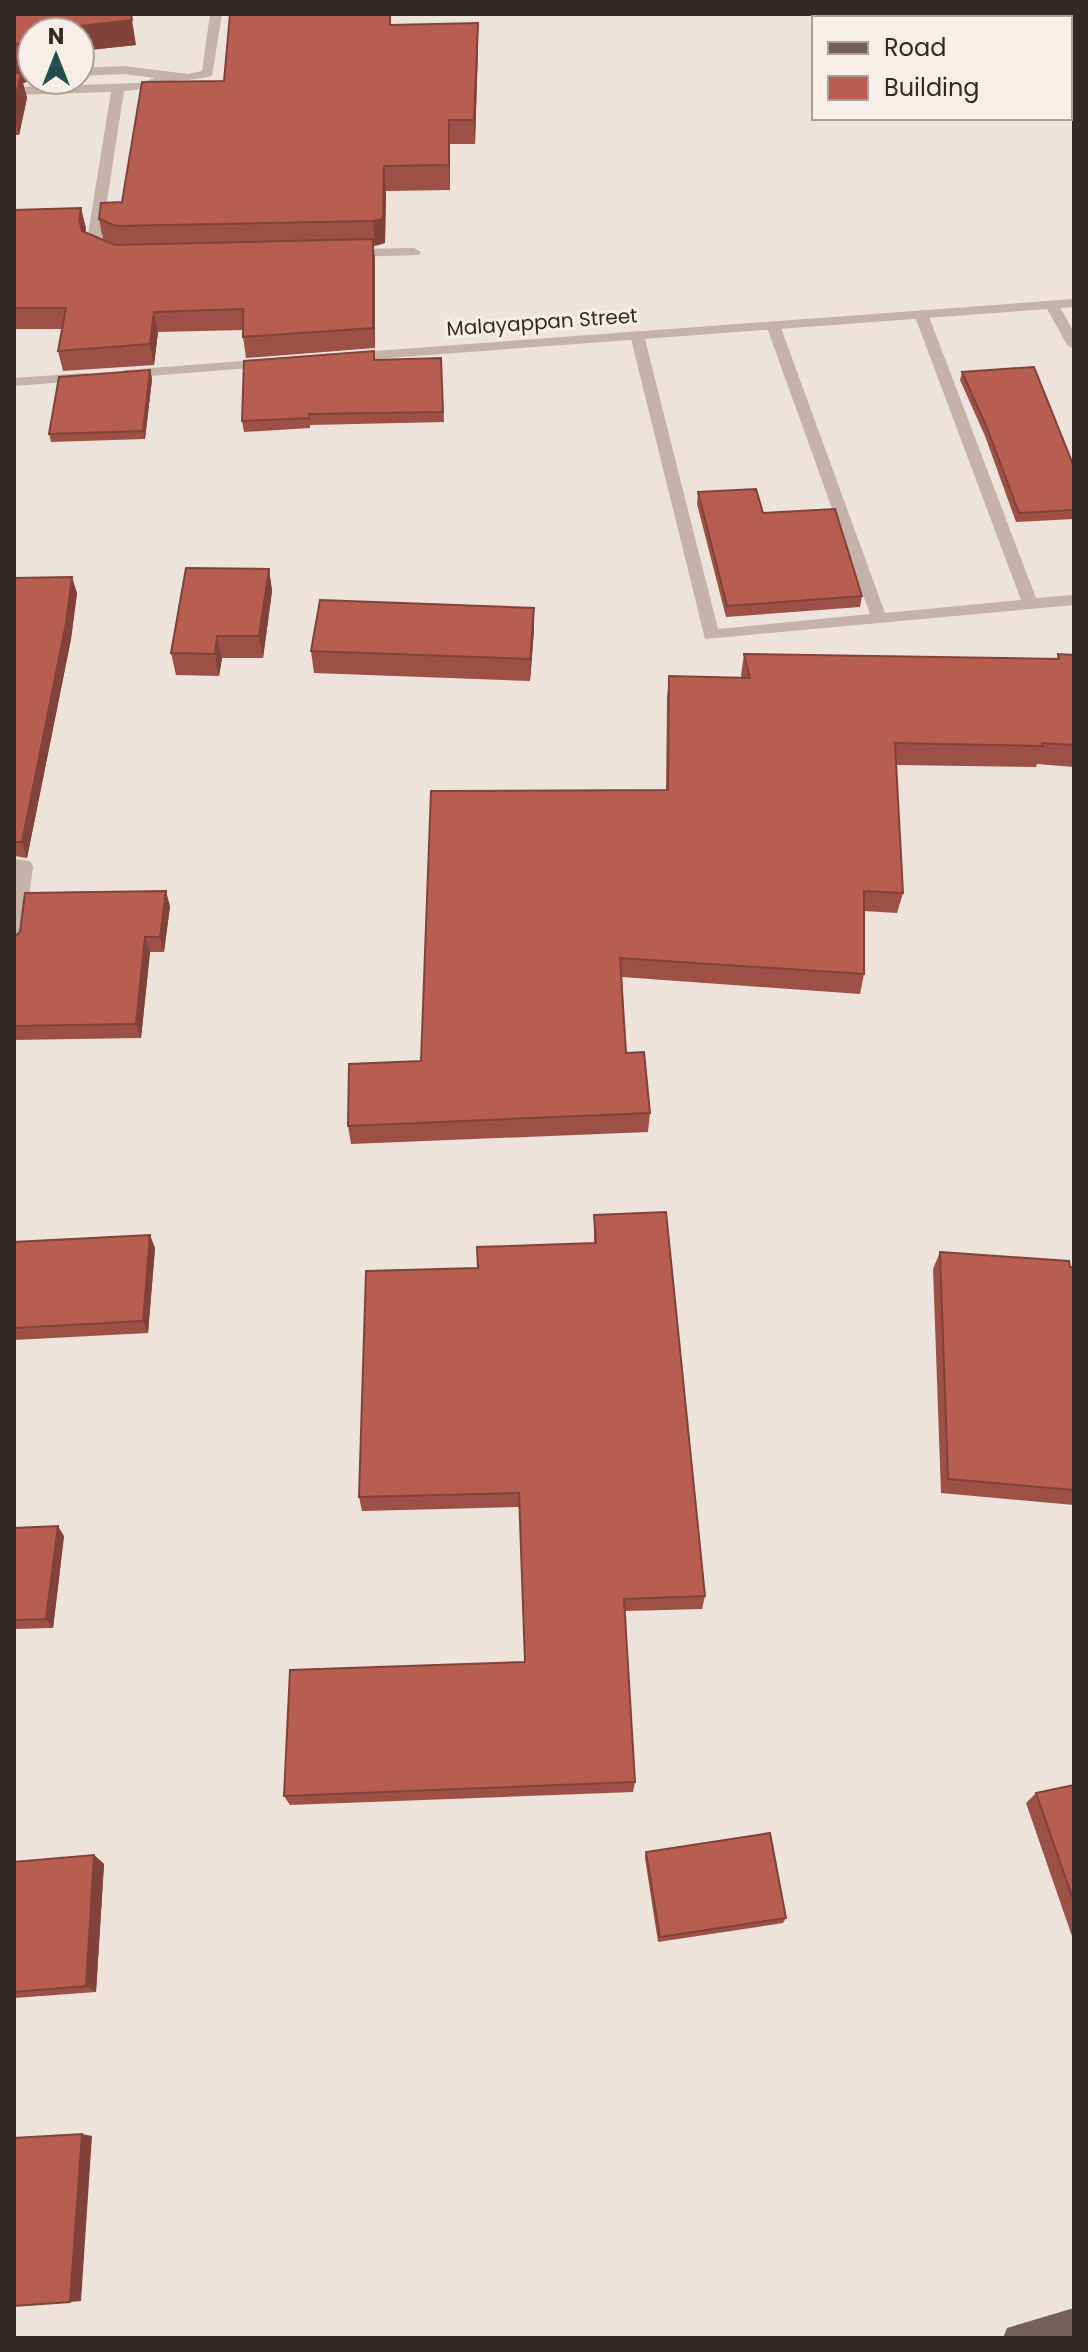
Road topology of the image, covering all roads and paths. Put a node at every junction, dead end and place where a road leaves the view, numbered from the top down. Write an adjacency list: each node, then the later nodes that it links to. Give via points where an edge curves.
1 (216, 14): 3 (street, via 208,73)
2 (96, 71): 3 (street)
3 (171, 77): 4 (street)
4 (118, 88): 5 (street); 8 (street, via 94,240 95,248)
5 (14, 91)
6 (414, 252): 7 (street)
7 (337, 253)
8 (119, 258)
9 (1074, 303): 10 (street, Malayappan Street)
10 (1052, 305): 11 (street, Malayappan Street); 14 (street)
11 (921, 314): 12 (street, Malayappan Street); 19 (street)
12 (773, 325): 13 (street, Malayappan Street); 20 (street)
13 (637, 335): 15 (street, Malayappan Street); 20 (street, via 711,635)
14 (1074, 345)
15 (326, 359)
16 (279, 362): 17 (street)
17 (14, 382)
18 (1074, 600): 19 (street)
19 (1030, 603): 20 (street)
20 (879, 618)
21 (14, 866): 22 (street, via 24,866)
22 (14, 946)
23 (1074, 2322): 24 (main road)
24 (1017, 2338)

